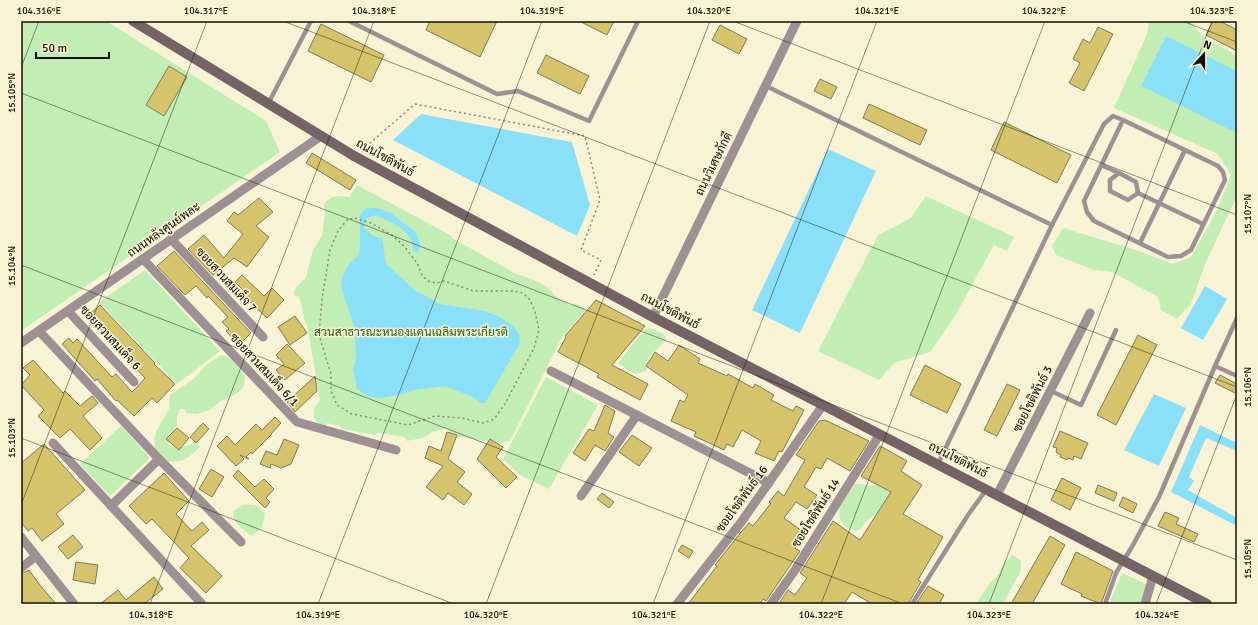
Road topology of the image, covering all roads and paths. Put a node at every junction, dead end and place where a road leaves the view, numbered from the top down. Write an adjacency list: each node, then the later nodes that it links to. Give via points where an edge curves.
1 (133, 21): 7 (street, ถนนโชติพันธ์)
2 (311, 21): 7 (lane)
3 (349, 21): 4 (lane, via 497,94 518,91 590,121)
4 (638, 21)
5 (797, 21): 6 (street, ถนนวิเศษภักดี)
6 (766, 86): 18 (lane); 25 (street, ถนนวิเศษภักดี)
7 (268, 104): 9 (street, ถนนโชติพันธ์)
8 (1123, 120): 10 (lane); 12 (lane); 18 (lane, via 1113,116 1104,124)
9 (321, 136): 11 (street, ถนนโชติพันธ์); 19 (street, ถนนหลังศูนย์พละ)
10 (1185, 150): 15 (lane); 17 (lane, via 1218,166 1225,180)
11 (354, 156): 22 (street, ถนนโชติพันธ์); 22 (path, via 415,104 585,136 600,200 581,250 601,260)
12 (1101, 165): 13 (lane); 20 (lane, via 1084,201 1087,212 1094,221)
13 (1119, 174): 14 (lane, via 1136,182); 14 (lane, via 1110,180 1110,191 1128,200)
14 (1138, 193): 15 (lane)
15 (1159, 203): 17 (lane); 20 (lane)
16 (356, 218): 16 (path, via 392,235 405,247 428,281 444,281 473,291 518,292 530,300 539,330 534,348 505,404 494,419 483,423 435,416 408,425 352,414 337,405 331,390 331,374 319,335 322,300 330,250 338,231 348,219)
17 (1203, 224): 20 (lane, via 1191,250 1181,256 1168,257)
18 (1052, 225): 42 (lane)
19 (171, 240): 21 (street, ถนนหลังศูนย์พละ); 29 (street, ซอยสวนสมเด็จ 7)
20 (1140, 243)
21 (143, 259): 23 (street, ถนนหลังศูนย์พละ); 40 (street, ซอยสวนสมเด็จ 6/1, via 297,422)
22 (590, 283): 25 (street, ถนนโชติพันธ์)
23 (68, 311): 28 (street, ถนนหลังศูนย์พละ); 34 (street, ซอยสวนสมเด็จ 6)
24 (1090, 313): 35 (street, ซอยโชติพันธ์ 3)
25 (654, 317): 36 (street, ถนนโชติพันธ์)
26 (1237, 318): 31 (lane)
27 (1116, 330): 35 (lane, via 1081,405)
28 (39, 331): 30 (street, ถนนหลังศูนย์พละ); 41 (street)
29 (263, 337)
30 (21, 343)
31 (1215, 366): 33 (lane); 51 (lane, via 1158,497)
32 (552, 371): 37 (street)
33 (1237, 376)
34 (134, 382)
35 (1051, 391): 45 (street, ซอยโชติพันธ์ 3)
36 (823, 405): 38 (street, ถนนโชติพันธ์); 43 (street, ซอยโชติพันธ์ 16)
37 (637, 415): 43 (street); 46 (street)
38 (880, 434): 42 (street, ถนนโชติพันธ์); 57 (street, ซอยโชติพันธ์ 14)
39 (53, 443): 47 (street)
40 (396, 450)
41 (159, 459): 47 (street); 49 (street)
42 (938, 464): 44 (street, ถนนโชติพันธ์)
43 (769, 483): 56 (street, ซอยโชติพันธ์ 16)
44 (986, 489): 45 (street, ถนนโชติพันธ์); 58 (lane)
45 (997, 495): 51 (street, ถนนโชติพันธ์)
46 (581, 496)
47 (111, 506): 55 (street)
48 (21, 537): 50 (street)
49 (241, 542)
50 (36, 556): 52 (street); 54 (street)
51 (1124, 561): 53 (street, ถนนโชติพันธ์); 59 (lane, via 1116,573)
52 (21, 568)
53 (1153, 576): 60 (street); 61 (street, ถนนโชติพันธ์)
54 (74, 604)
55 (202, 604)
56 (677, 604)
57 (771, 604)
58 (912, 604)
59 (1104, 604)
60 (1145, 604)
61 (1207, 604)

